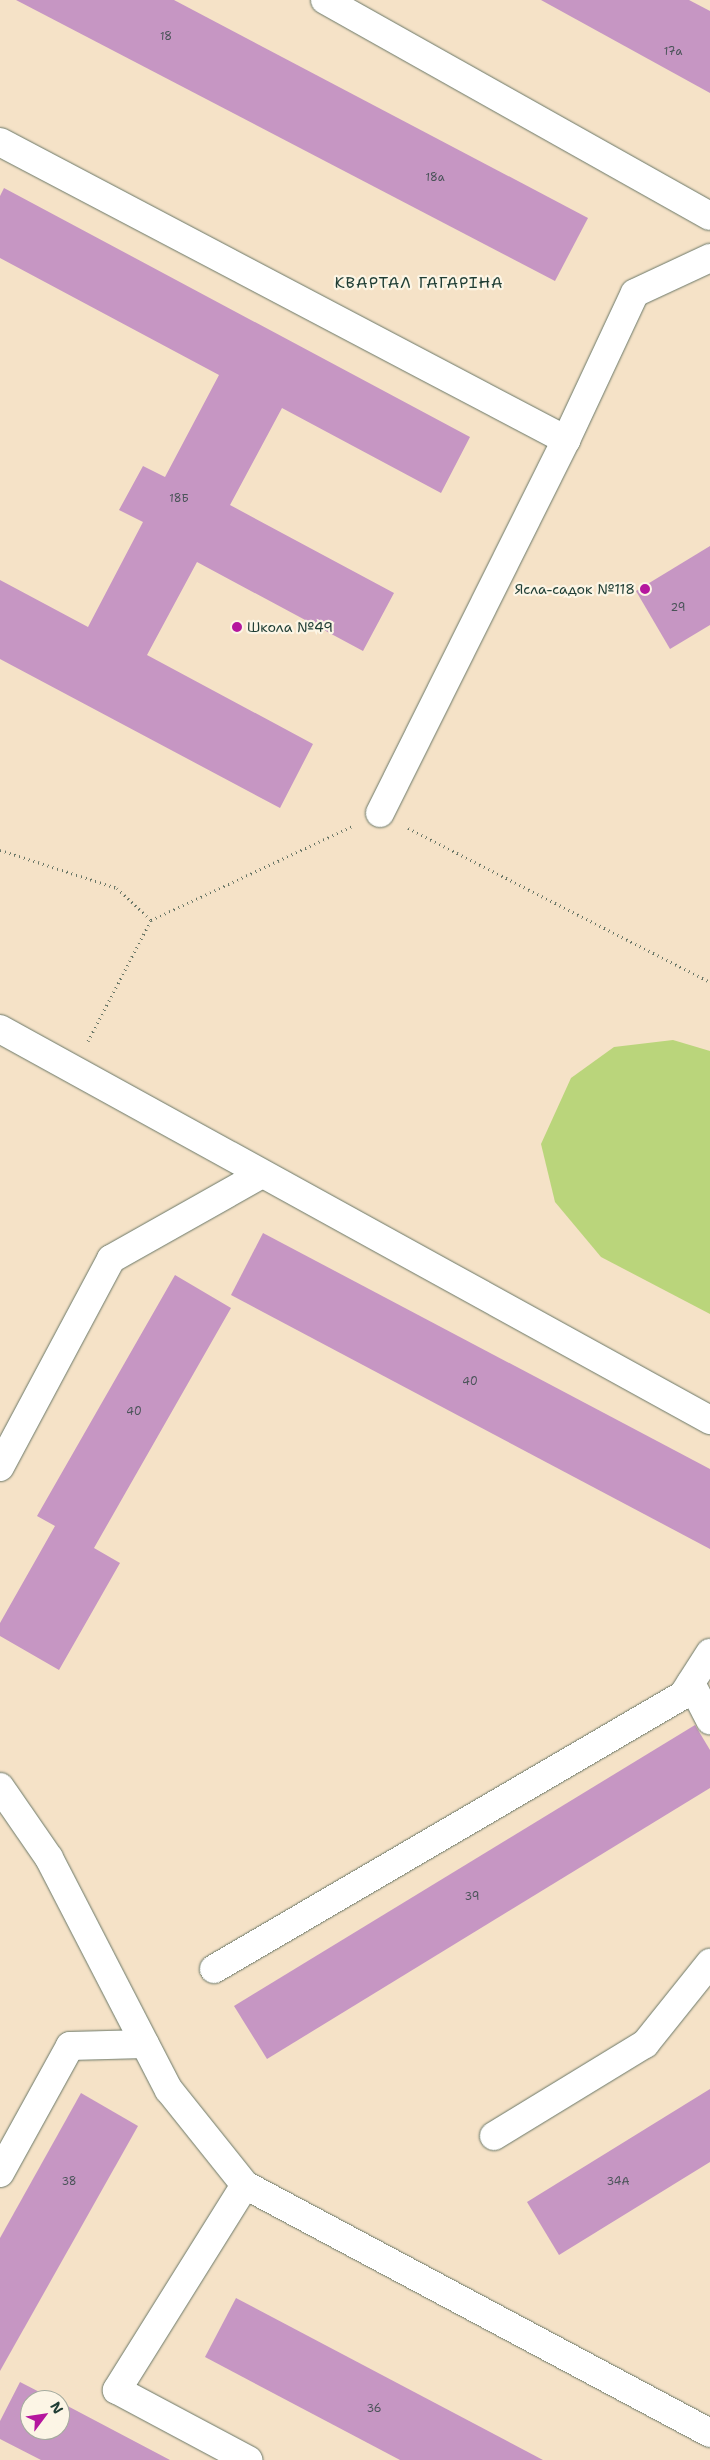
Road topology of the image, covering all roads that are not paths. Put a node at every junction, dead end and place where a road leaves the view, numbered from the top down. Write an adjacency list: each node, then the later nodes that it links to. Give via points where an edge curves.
1 (325, 0): 3 (lane)
2 (0, 142): 5 (lane)
3 (710, 216)
4 (710, 258): 5 (lane, via 635,293)
5 (566, 440): 6 (lane)
6 (380, 814)
7 (0, 1029): 8 (lane)
8 (262, 1174): 9 (lane); 10 (lane, via 111,1259)
9 (710, 1420)
10 (0, 1467)
11 (710, 1653): 12 (lane)
12 (691, 1683): 13 (lane); 16 (lane, via 683,1694)
13 (710, 1720)
14 (0, 1787): 17 (lane, via 49,1858)
15 (710, 1963): 18 (lane, via 645,2044)
16 (214, 1969)
17 (145, 2044): 19 (lane, via 70,2046); 20 (lane, via 169,2090)
18 (494, 2136)
19 (0, 2173)
20 (245, 2185): 21 (lane); 22 (lane, via 117,2390)
21 (710, 2433)
22 (248, 2460)

